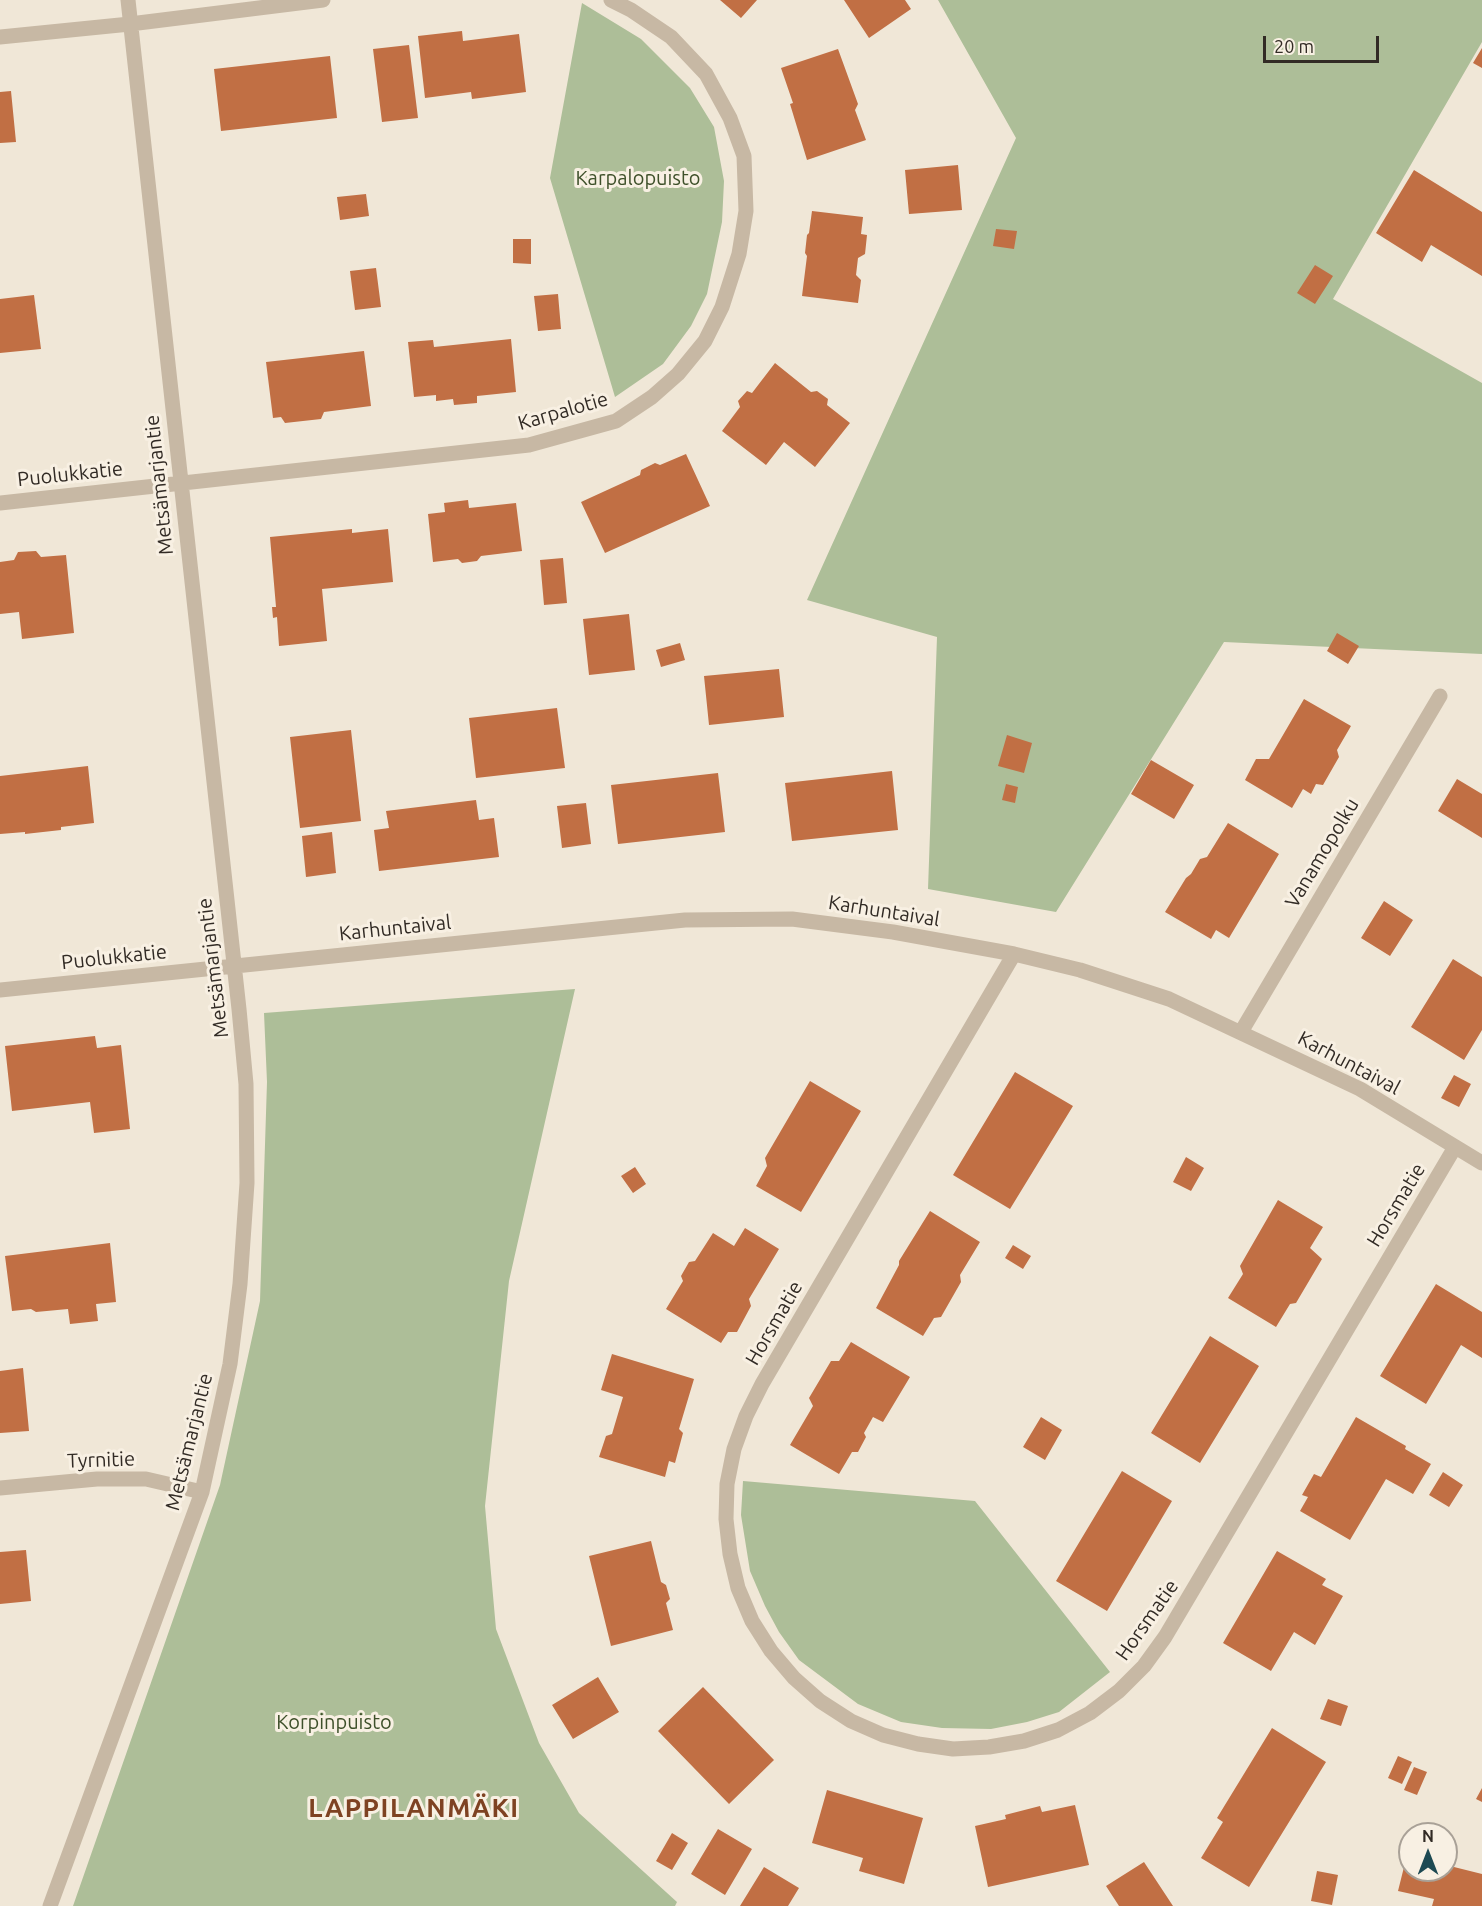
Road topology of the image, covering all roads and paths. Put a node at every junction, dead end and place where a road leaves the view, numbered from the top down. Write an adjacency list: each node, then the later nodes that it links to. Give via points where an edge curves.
1 (128, 0): 4 (street, Metsämarjantie)
2 (323, 0): 4 (street)
3 (611, 0): 6 (street, Karpalotie, via 671,37 706,74 730,118 744,156 746,211 739,254 722,307 705,341 678,374 652,398 616,421 529,445)
4 (130, 24): 5 (street); 6 (street, Metsämarjantie)
5 (0, 37)
6 (180, 483): 7 (street, Puolukkatie); 10 (street, Metsämarjantie)
7 (0, 503)
8 (1440, 696): 12 (street, Vanamopolku)
9 (1014, 954): 10 (street, Karhuntaival, via 792,919 685,920); 12 (street, Karhuntaival, via 1080,970 1169,999); 13 (street, Horsmatie, via 762,1384 734,1449 727,1484 726,1519 738,1588 771,1651 820,1701 883,1735 953,1749 989,1748 1024,1741 1058,1730 1090,1713 1144,1666 1165,1637)
10 (233, 965): 11 (street, Puolukkatie); 16 (street, Metsämarjantie, via 246,1084 248,1183 230,1364)
11 (0, 990)
12 (1241, 1032): 13 (street, Karhuntaival, via 1360,1089)
13 (1455, 1147): 14 (street, Karhuntaival)
14 (1482, 1163)
15 (0, 1488): 16 (street, Tyrnitie, via 146,1479)
16 (202, 1492): 17 (street, Metsämarjantie)
17 (50, 1906)

